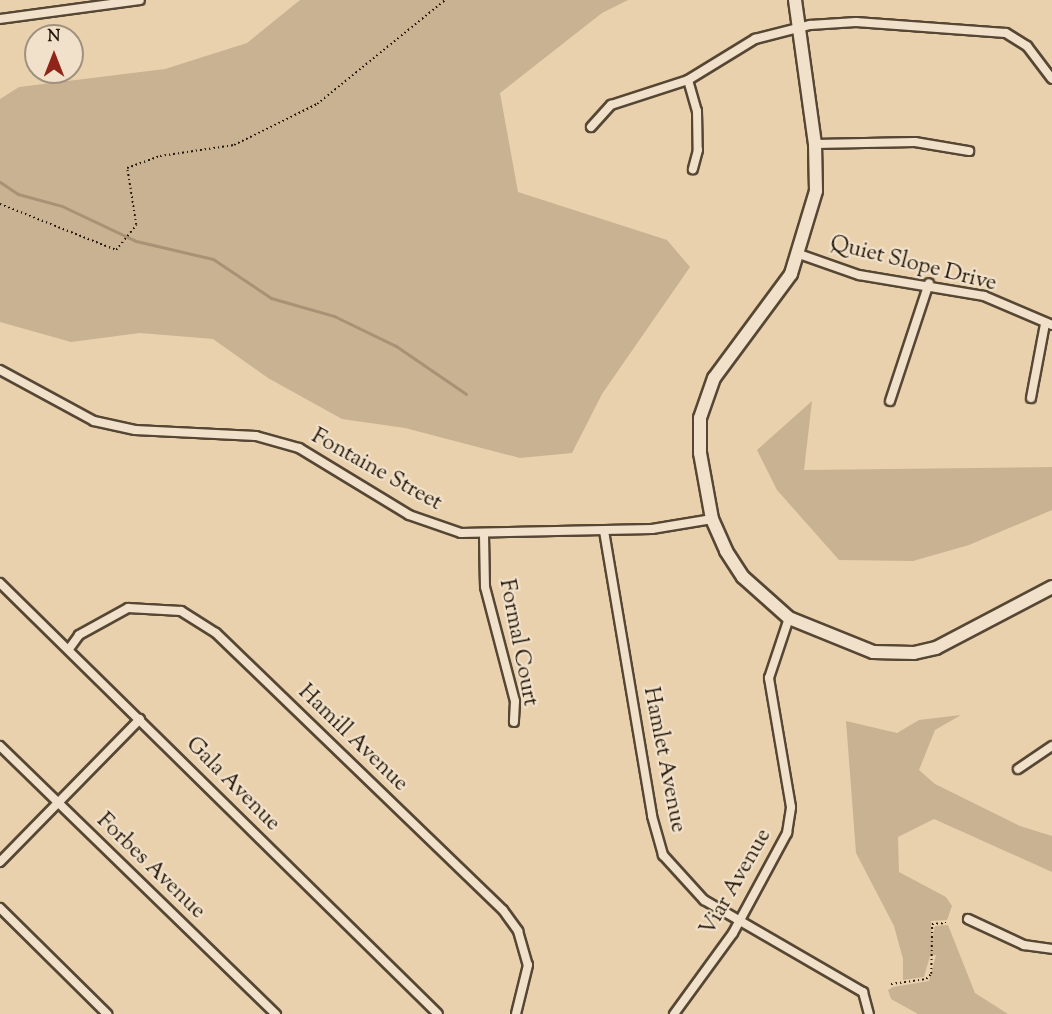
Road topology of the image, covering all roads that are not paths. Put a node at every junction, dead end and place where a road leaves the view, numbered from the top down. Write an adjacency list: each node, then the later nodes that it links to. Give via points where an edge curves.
1 (140, 0): 3 (street)
2 (795, 0): 4 (street)
3 (0, 19)
4 (797, 27): 5 (street, via 856,22 991,30 1027,46); 6 (street, via 755,39); 8 (street)
5 (1052, 79)
6 (688, 80): 7 (street, via 611,105); 10 (street, via 697,111 698,150)
7 (591, 128)
8 (815, 144): 9 (street, via 915,142); 11 (street, via 816,191)
9 (969, 151)
10 (693, 169)
11 (799, 254): 12 (street, Quiet Slope Drive, via 859,275); 17 (street, via 791,274 706,394 700,418 700,453)
12 (928, 283): 13 (street, Quiet Slope Drive, via 984,296); 16 (street)
13 (1048, 325): 15 (street)
14 (0, 370): 19 (street, Fontaine Street, via 94,421 135,430 256,436 299,448 432,526)
15 (1031, 398)
16 (890, 401)
17 (712, 519): 18 (street, Fontaine Street); 22 (street, via 743,577)
18 (604, 531): 19 (street, Fontaine Street); 33 (street, Hamlet Avenue, via 651,816 663,855 704,900)
19 (484, 535): 25 (street, Formal Court, via 486,587 515,701)
20 (0, 583): 23 (street, Gala Avenue)
21 (1052, 587): 22 (street, via 959,639 914,653 863,649)
22 (789, 618): 33 (street, Viar Avenue, via 769,678 790,816 774,863)
23 (69, 649): 24 (street, Gala Avenue); 38 (street, Hamill Avenue, via 79,635 128,608 181,611 216,633 504,910 518,931 528,965)
24 (140, 719): 29 (street); 37 (street, Gala Avenue)
25 (514, 722)
26 (0, 746): 29 (street, Forbes Avenue)
27 (1052, 746): 28 (street)
28 (1018, 769)
29 (58, 802): 30 (street); 36 (street, Forbes Avenue)
30 (0, 862)
31 (0, 908): 35 (street)
32 (968, 919): 34 (street, via 1024,945)
33 (740, 920): 39 (street, Viar Avenue); 40 (street, Hamlet Avenue, via 866,998)
34 (1052, 949)
35 (107, 1014)
36 (276, 1014)
37 (438, 1014)
38 (516, 1014)
39 (674, 1014)
40 (869, 1014)

